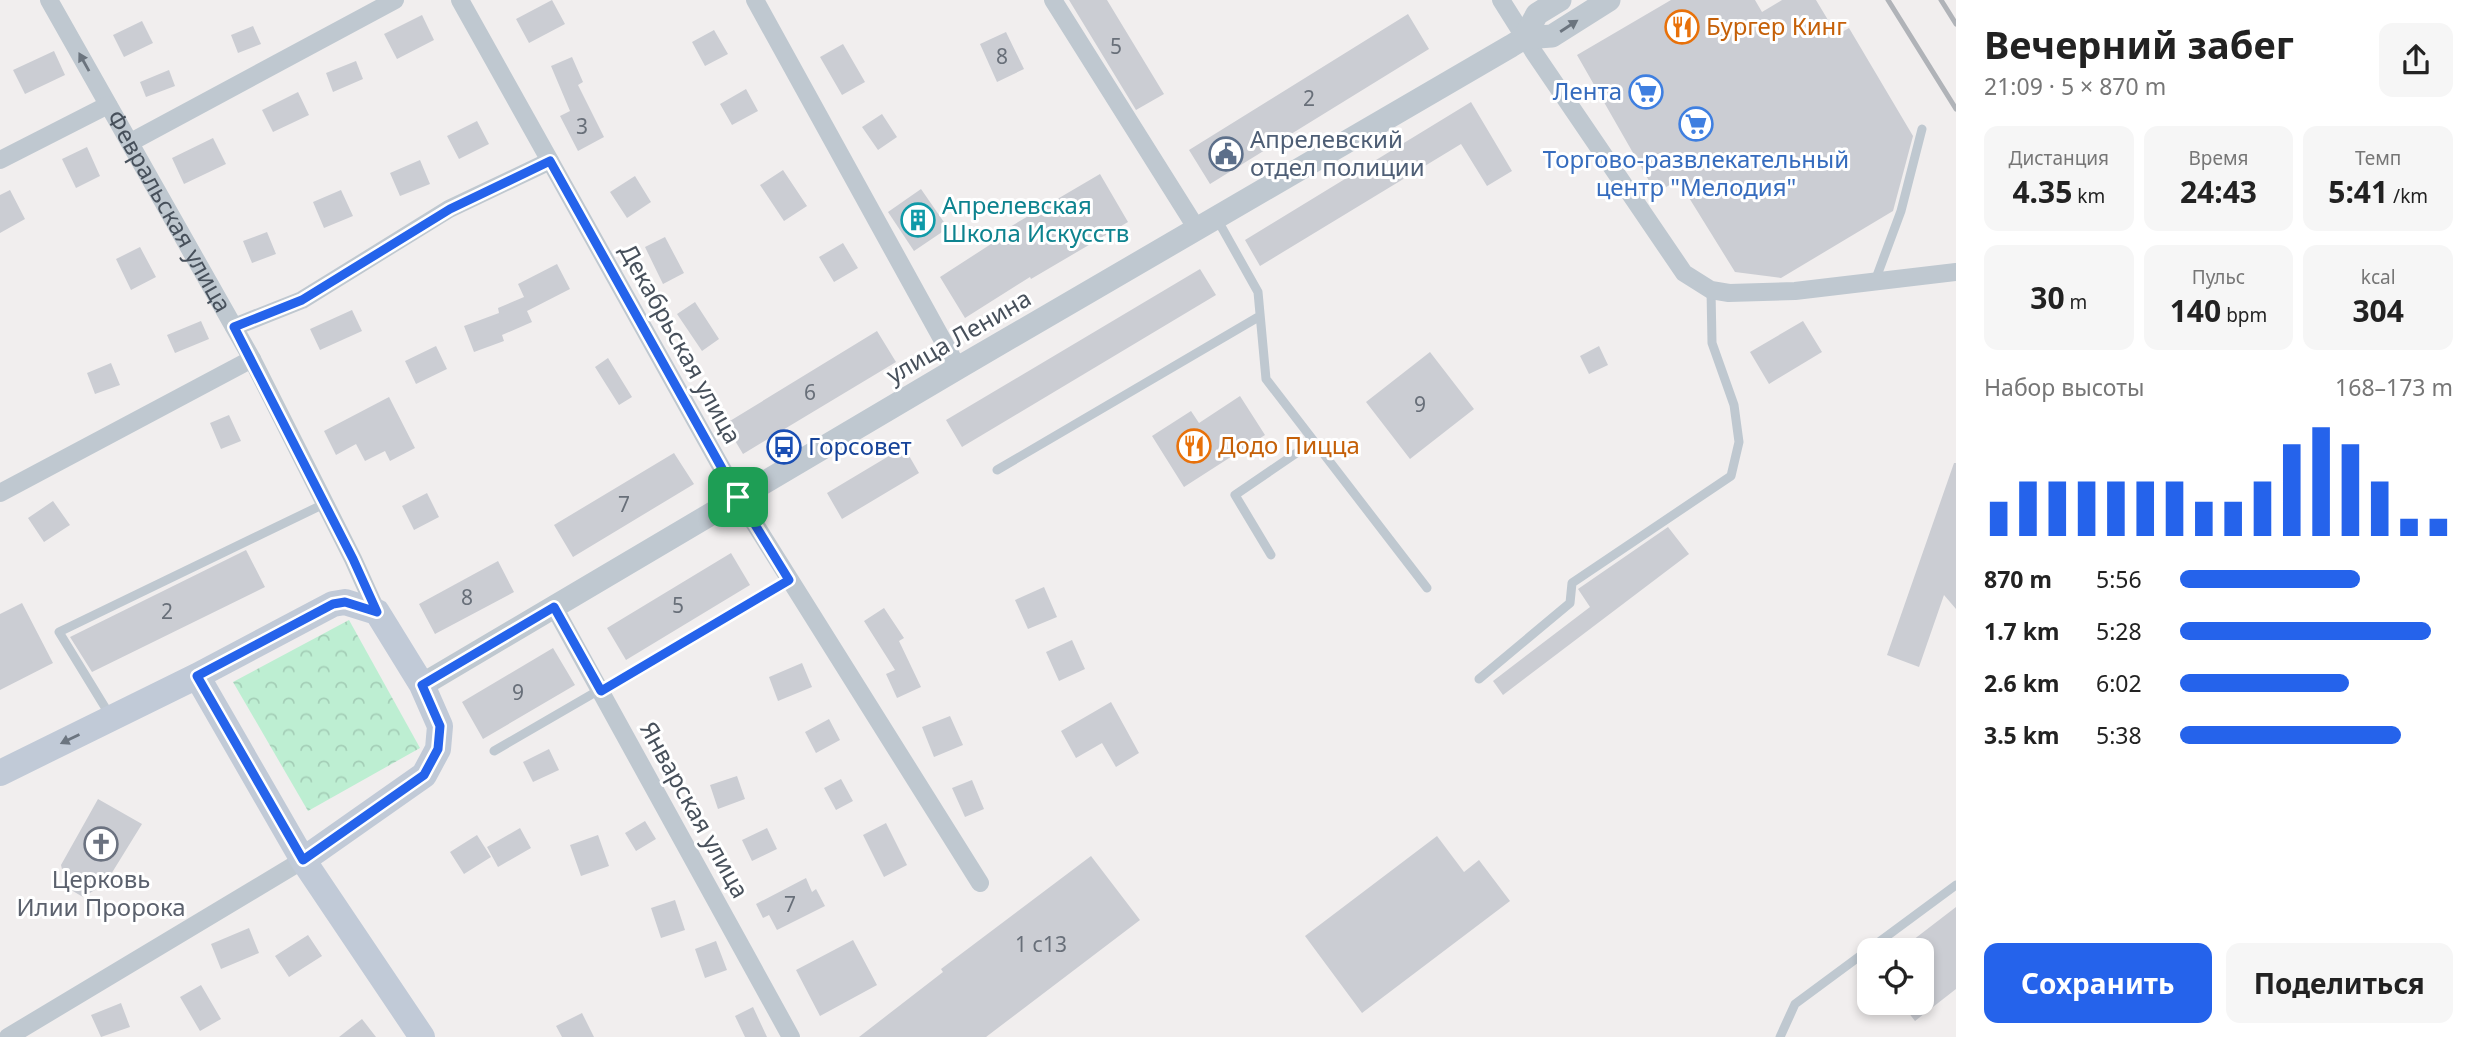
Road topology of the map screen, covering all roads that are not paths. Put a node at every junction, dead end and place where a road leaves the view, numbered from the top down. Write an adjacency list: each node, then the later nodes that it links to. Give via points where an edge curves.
1 (50, 0): 10 (street, Февральская улица, one-way to 1)
2 (395, 0): 12 (street)
3 (460, 0): 14 (street, Декабрьская улица)
4 (755, 0): 22 (street)
5 (1052, 0): 15 (street)
6 (1501, 0): 9 (street)
7 (1560, 0): 9 (street, улица Ленина, via 1537,14)
8 (1609, 0): 9 (street, улица Ленина, one-way to 8, via 1552,36)
9 (1524, 38): 15 (street, улица Ленина); 18 (street, via 1684,274)
10 (108, 105): 12 (street, Февральская улица); 13 (street)
11 (1922, 130): 17 (lane, via 1901,211)
12 (131, 142): 20 (street, Февральская улица)
13 (0, 160)
14 (550, 161): 20 (street, via 450,209 302,300); 26 (street, Декабрьская улица)
15 (1207, 223): 19 (lane, via 1258,292); 22 (street, улица Ленина)
16 (1956, 272): 17 (street)
17 (1874, 282): 18 (street, via 1795,291)
18 (1711, 290): 34 (lane, via 1712,343 1734,405 1739,442 1731,476 1572,583 1570,604)
19 (1260, 316): 23 (lane, via 1266,379); 24 (lane)
20 (234, 327): 21 (street, Февральская улица)
21 (252, 359): 25 (street); 27 (street, Февральская улица)
22 (958, 368): 26 (street, улица Ленина)
23 (1314, 441): 28 (lane, via 1236,495); 30 (lane)
24 (997, 470)
25 (0, 493)
26 (738, 497): 29 (street, Декабрьская улица); 31 (street, улица Ленина)
27 (324, 504): 32 (street, Февральская улица); 37 (lane, via 59,632)
28 (1271, 555)
29 (789, 580): 36 (lane); 41 (street, Декабрьская улица)
30 (1427, 588)
31 (554, 607): 35 (street, улица Ленина); 36 (street, Январская улица)
32 (377, 612): 33 (main road, via 345,602 333,604); 35 (main road)
33 (197, 676): 37 (main road); 40 (main road)
34 (1479, 679)
35 (422, 685): 40 (main road, via 440,726 438,749 424,775)
36 (601, 691): 38 (lane); 46 (street, Январская улица)
37 (111, 718): 39 (main road, one-way to 39)
38 (494, 751)
39 (0, 773)
40 (303, 860): 43 (street); 45 (main road)
41 (980, 883)
42 (1956, 885): 47 (lane, via 1795,1004)
43 (29, 1032): 44 (street)
44 (8, 1037)
45 (422, 1037)
46 (791, 1037)
47 (1780, 1037)

